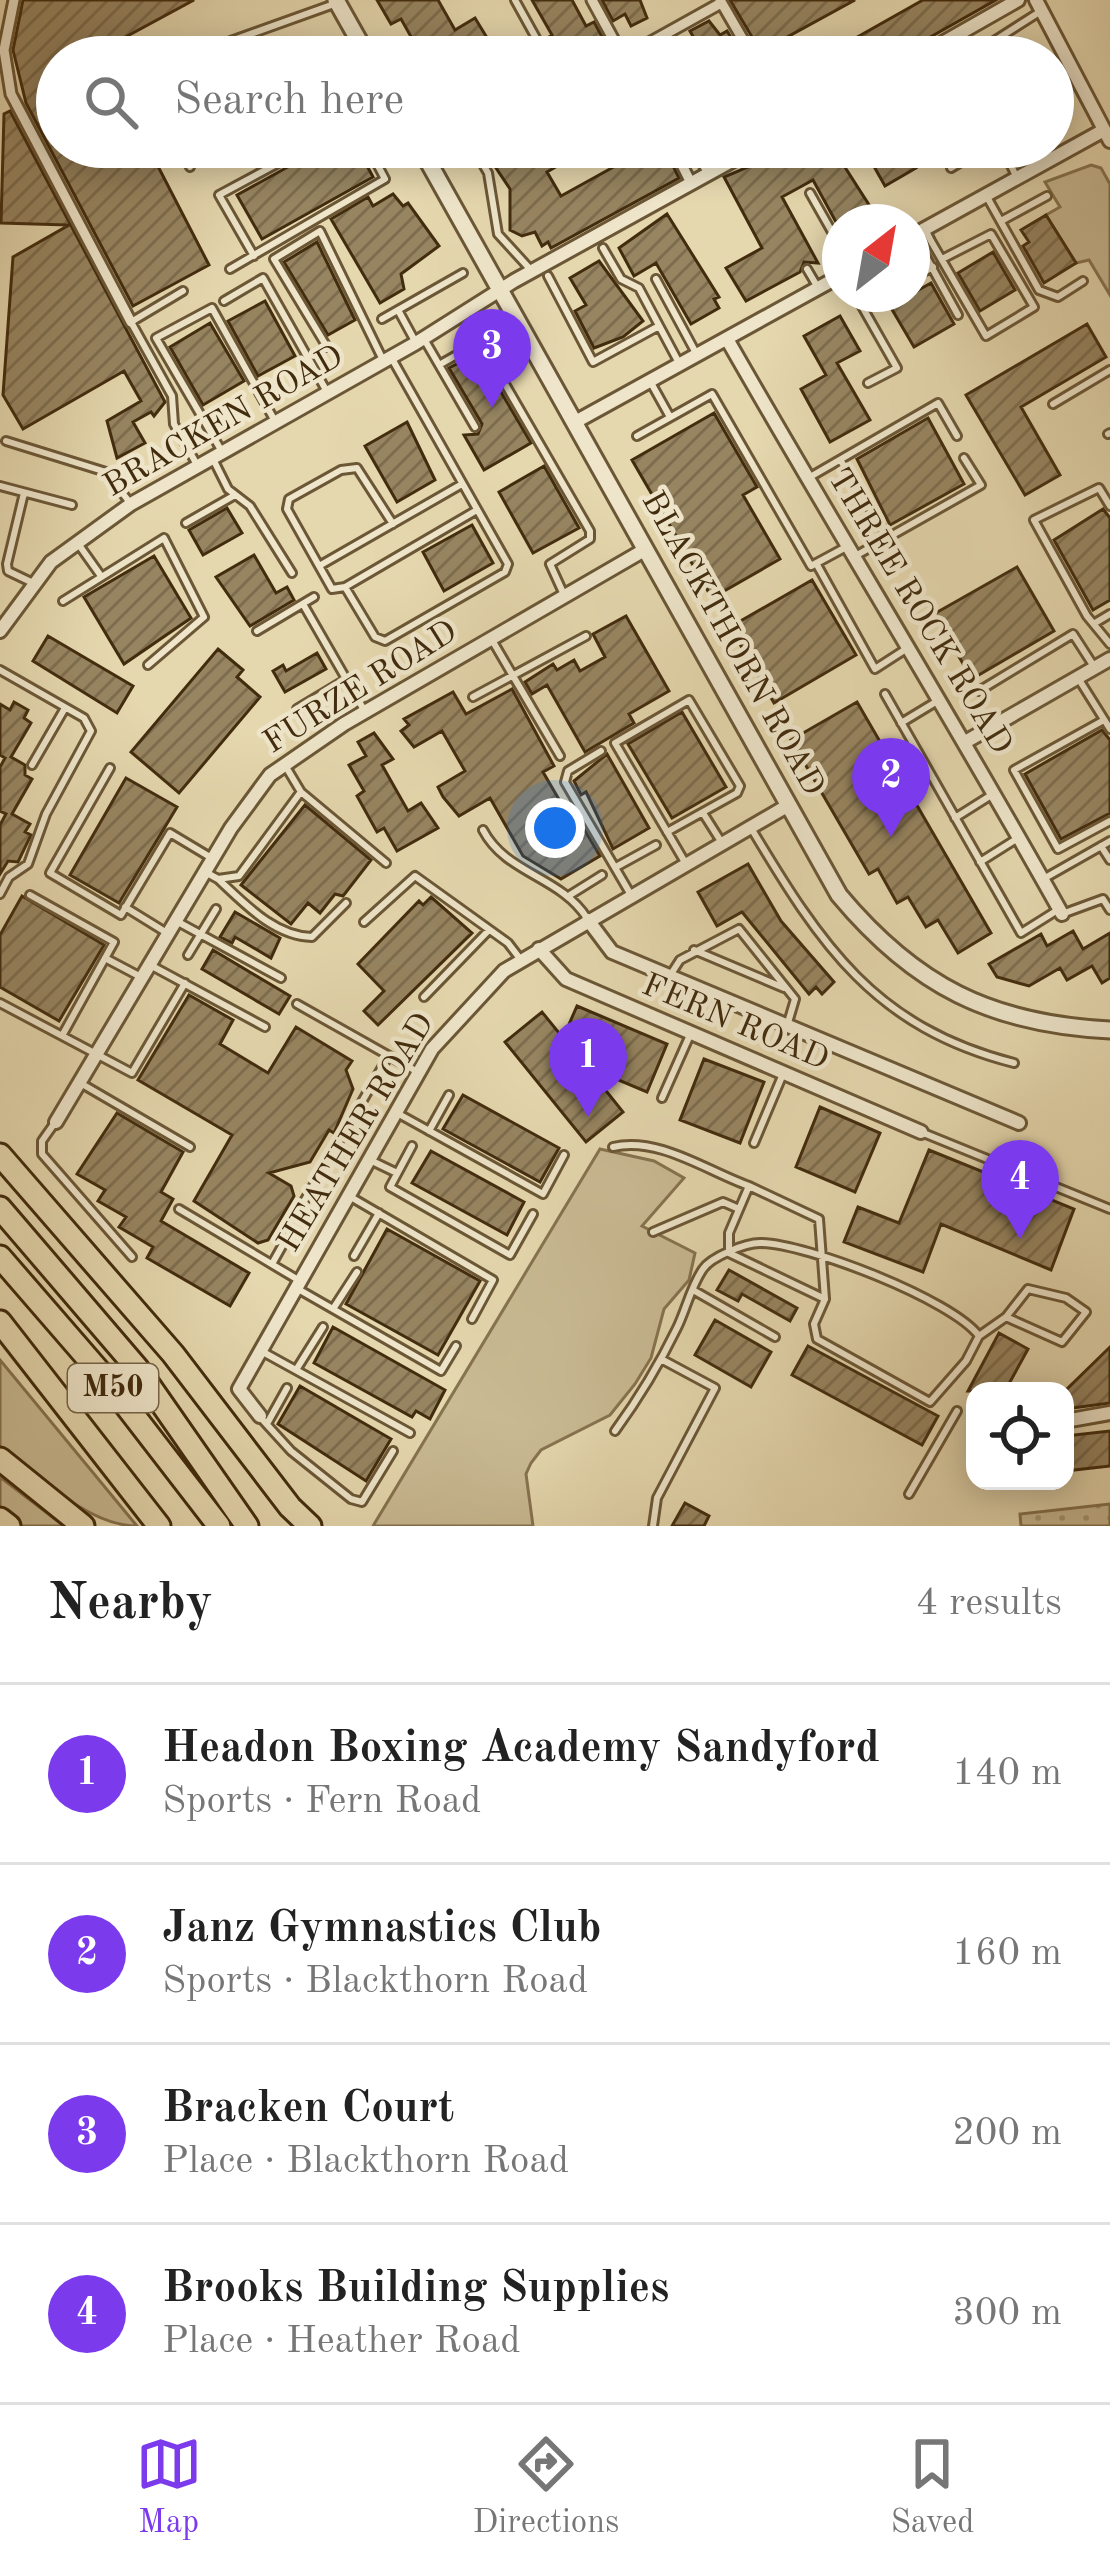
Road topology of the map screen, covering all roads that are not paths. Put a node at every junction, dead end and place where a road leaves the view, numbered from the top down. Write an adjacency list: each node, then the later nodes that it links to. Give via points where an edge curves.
1 (14, 0): 19 (street, via 4,50 10,94)
2 (515, 0): 10 (lane)
3 (592, 0): 11 (street)
4 (1018, 0): 14 (street)
5 (337, 1): 8 (lane); 9 (street)
6 (721, 1): 12 (street); 13 (street)
7 (1039, 5): 15 (lane); 16 (street)
8 (250, 36)
9 (356, 36)
10 (535, 36)
11 (612, 36)
12 (660, 36)
13 (741, 36)
14 (955, 36)
15 (997, 36)
16 (1055, 36)
17 (1074, 72): 18 (street)
18 (1107, 135): 20 (street)
19 (36, 143)
20 (1074, 149)
21 (49, 168): 63 (street)
22 (268, 168): 42 (lane, via 219,194)
23 (379, 168): 42 (lane, via 385,179)
24 (431, 168): 56 (street, BLACKTHORN ROAD)
25 (485, 168): 49 (lane, via 499,234)
26 (684, 168): 33 (street)
27 (704, 168): 31 (lane)
28 (719, 168): 31 (street, BRACKEN ROAD)
29 (1012, 168): 32 (lane)
30 (1031, 168): 32 (street)
31 (708, 174): 33 (street, BRACKEN ROAD)
32 (1016, 176): 35 (street)
33 (691, 183): 49 (street, BRACKEN ROAD)
34 (810, 193): 37 (lane)
35 (986, 194): 38 (lane); 39 (street)
36 (1047, 196): 38 (lane)
37 (822, 209)
38 (1001, 221): 53 (lane, via 1040,290 1058,297)
39 (930, 226)
40 (930, 247): 43 (lane)
41 (603, 248): 64 (lane)
42 (254, 256): 47 (lane)
43 (942, 259): 43 (lane, via 991,234 1034,307 986,336)
44 (930, 261): 45 (lane)
45 (933, 267): 48 (lane); 61 (lane)
46 (807, 268): 55 (lane)
47 (230, 269)
48 (930, 269)
49 (532, 271): 56 (street, BRACKEN ROAD)
50 (463, 273): 59 (lane)
51 (548, 276): 64 (lane, via 593,362)
52 (656, 280): 68 (lane)
53 (1083, 281)
54 (822, 286): 55 (street)
55 (818, 288): 65 (street)
56 (502, 290): 66 (street, BRACKEN ROAD); 78 (street, BLACKTHORN ROAD)
57 (183, 291): 63 (lane)
58 (224, 301): 75 (lane, via 263,278)
59 (398, 310): 62 (lane); 66 (lane)
60 (865, 312): 74 (lane, via 897,368)
61 (958, 315)
62 (382, 319)
63 (131, 322): 87 (lane, via 172,396 174,424)
64 (659, 326): 71 (lane)
65 (727, 339): 68 (street); 88 (street, THREE ROCK ROAD)
66 (420, 341): 69 (street, BRACKEN ROAD); 70 (lane)
67 (327, 347): 69 (lane, via 274,259 320,231)
68 (698, 355): 71 (street)
69 (388, 359): 75 (street, BRACKEN ROAD); 89 (lane)
70 (439, 365): 80 (lane); 110 (lane, via 483,346 590,531 590,539 550,564)
71 (680, 365): 73 (street)
72 (1110, 370): 76 (lane)
73 (650, 381): 77 (lane); 78 (street)
74 (868, 383)
75 (328, 393): 79 (street, BRACKEN ROAD)
76 (1053, 404)
77 (670, 416): 81 (lane); 103 (lane, via 712,394)
78 (577, 421): 101 (street, BLACKTHORN ROAD)
79 (276, 423): 84 (street, BRACKEN ROAD); 84 (lane, via 212,308 156,338)
80 (475, 427)
81 (637, 436)
82 (957, 436): 86 (lane, via 938,403)
83 (6, 441): 93 (lane, via 106,472)
84 (216, 453): 87 (street, BRACKEN ROAD); 92 (lane)
85 (964, 458): 99 (lane, via 981,485)
86 (841, 460): 88 (lane); 99 (lane)
87 (197, 465): 93 (street, BRACKEN ROAD)
88 (806, 478): 102 (street, THREE ROCK ROAD)
89 (463, 484): 96 (lane); 98 (lane)
90 (0, 486): 91 (lane)
91 (24, 493): 94 (lane); 107 (lane, via 7,564)
92 (235, 495): 97 (lane); 105 (lane)
93 (131, 504): 100 (street, BRACKEN ROAD)
94 (72, 505)
95 (1110, 506): 114 (lane, via 1099,488 1034,520)
96 (477, 510): 108 (lane); 108 (lane, via 508,560 508,569 485,584 381,641)
97 (187, 523)
98 (393, 524): 104 (lane); 104 (lane, via 357,468 289,499)
99 (888, 538): 102 (lane)
100 (76, 541): 106 (lane); 107 (street, BRACKEN ROAD)
101 (646, 550): 110 (street, FURZE ROAD); 146 (street, BLACKTHORN ROAD)
102 (851, 552): 103 (lane); 120 (street, THREE ROCK ROAD)
103 (816, 563): 120 (lane, via 875,669)
104 (319, 566): 108 (lane, via 332,589)
105 (292, 573)
106 (101, 576): 111 (lane); 122 (lane, via 164,538 203,610 198,625)
107 (33, 583): 115 (street, BRACKEN ROAD)
108 (345, 587)
109 (314, 597): 112 (lane)
110 (565, 597): 118 (street, FURZE ROAD)
111 (63, 601)
112 (303, 604): 116 (lane); 127 (lane)
113 (1110, 614): 114 (lane)
114 (1095, 623): 119 (lane)
115 (0, 631)
116 (256, 631)
117 (586, 636): 125 (lane)
118 (491, 640): 125 (lane); 134 (street, FURZE ROAD)
119 (1110, 644)
120 (907, 649): 131 (street, THREE ROCK ROAD)
121 (1110, 659): 123 (street)
122 (148, 665)
123 (1095, 668): 126 (street); 128 (lane, via 1073,634)
124 (0, 670): 132 (lane)
125 (512, 675): 130 (lane); 140 (lane)
126 (1078, 678): 135 (lane); 138 (street)
127 (346, 679): 133 (lane); 134 (lane)
128 (979, 691)
129 (885, 694): 136 (lane)
130 (473, 697)
131 (940, 699): 136 (lane); 138 (street, THREE ROCK ROAD)
132 (65, 707): 142 (lane); 167 (lane, via 88,722 90,735 28,864)
133 (297, 709)
134 (365, 712): 141 (street, FURZE ROAD)
135 (1104, 720): 137 (lane); 149 (lane, via 1013,770 1058,849)
136 (901, 723): 148 (lane)
137 (1110, 729)
138 (968, 742): 145 (street, THREE ROCK ROAD)
139 (601, 751): 163 (lane, via 568,771 565,782)
140 (560, 756)
141 (285, 763): 144 (lane); 162 (street, FURZE ROAD)
142 (32, 765)
143 (110, 768): 172 (lane, via 50,873 121,915)
144 (301, 792): 160 (lane); 165 (lane, via 239,875)
145 (995, 792): 148 (lane); 153 (street, THREE ROCK ROAD)
146 (787, 806): 150 (street, HEATHER ROAD); 197 (street, BLACKTHORN ROAD, via 849,907 942,988 989,1011)
147 (703, 813): 152 (lane); 152 (lane, via 740,786 689,700 615,743); 155 (lane)
148 (956, 818): 159 (lane)
149 (1110, 821)
150 (751, 828): 155 (street, HEATHER ROAD); 202 (lane, via 807,923 867,987 931,1032)
151 (483, 830): 170 (lane, via 494,851)
152 (667, 832): 161 (lane)
153 (1020, 837): 159 (lane); 166 (street, THREE ROCK ROAD)
154 (1110, 841): 157 (lane)
155 (722, 844): 161 (street, HEATHER ROAD)
156 (656, 845): 163 (lane)
157 (1101, 846): 158 (lane); 166 (lane)
158 (1110, 860)
159 (980, 862): 175 (lane, via 1021,933)
160 (386, 863)
161 (686, 864): 169 (street, HEATHER ROAD)
162 (208, 865): 165 (lane); 172 (lane, via 170,833); 178 (street, FURZE ROAD)
163 (616, 867): 169 (lane)
164 (602, 875): 170 (lane)
165 (218, 879): 171 (lane, via 293,937 312,938)
166 (1043, 879): 175 (street, THREE ROCK ROAD)
167 (0, 894)
168 (30, 895): 184 (lane, via 114,942)
169 (631, 895): 176 (street, HEATHER ROAD)
170 (570, 896): 176 (lane)
171 (346, 903)
172 (125, 907): 178 (lane)
173 (216, 909): 180 (lane)
174 (1110, 910): 175 (lane, via 1103,899)
175 (1061, 912)
176 (588, 920): 181 (street, HEATHER ROAD); 187 (street, via 612,952)
177 (364, 922): 179 (lane, via 415,876)
178 (171, 926): 180 (lane); 186 (street, FURZE ROAD)
179 (489, 929): 185 (lane); 192 (lane)
180 (201, 934): 183 (lane); 189 (lane)
181 (539, 949): 185 (street, HEATHER ROAD); 199 (street, FERN ROAD, via 561,976)
182 (694, 950): 187 (lane); 191 (lane); 191 (lane, via 740,929)
183 (188, 955)
184 (105, 958): 188 (lane); 198 (lane)
185 (521, 960): 203 (street, HEATHER ROAD, via 468,1004)
186 (149, 964): 188 (street, FURZE ROAD); 190 (lane)
187 (670, 977): 196 (street)
188 (142, 978): 200 (street, FURZE ROAD)
189 (281, 979)
190 (184, 983): 195 (lane); 200 (lane, via 132,1073)
191 (786, 988): 196 (lane, via 796,1005)
192 (424, 997)
193 (0, 1003): 198 (lane)
194 (297, 1004): 201 (lane)
195 (265, 1027)
196 (785, 1028): 210 (street)
197 (1110, 1030)
198 (63, 1034): 200 (lane)
199 (690, 1034): 204 (street, FERN ROAD); 207 (lane)
200 (96, 1054): 205 (street, FURZE ROAD)
201 (388, 1057): 203 (lane); 227 (lane)
202 (1014, 1063)
203 (419, 1073): 208 (street, HEATHER ROAD)
204 (783, 1074): 212 (street, FERN ROAD); 213 (lane)
205 (79, 1082): 209 (street, FURZE ROAD); 215 (lane)
206 (449, 1095): 211 (lane)
207 (662, 1098)
208 (397, 1114): 211 (lane); 219 (street, HEATHER ROAD)
209 (56, 1122): 235 (lane, via 42,1154)
210 (1019, 1123)
211 (428, 1131): 218 (lane, via 543,1194)
212 (921, 1132): 226 (lane)
213 (754, 1142)
214 (412, 1146): 220 (lane)
215 (190, 1147)
216 (613, 1148): 221 (lane, via 657,1148)
217 (0, 1155): 269 (highway)
218 (564, 1155)
219 (370, 1160): 220 (lane); 222 (street, HEATHER ROAD)
220 (397, 1173): 229 (lane, via 390,1187 510,1255)
221 (749, 1186): 225 (lane); 236 (lane, via 818,1219)
222 (350, 1196): 228 (lane); 239 (street, HEATHER ROAD)
223 (0, 1208): 268 (highway, via 137,1368)
224 (179, 1209): 237 (lane)
225 (740, 1209): 231 (lane, via 724,1202); 232 (lane)
226 (1110, 1209)
227 (299, 1210)
228 (379, 1214): 233 (lane); 244 (lane, via 494,1280)
229 (533, 1214)
230 (291, 1230): 237 (lane)
231 (653, 1232)
232 (729, 1253): 236 (lane, via 758,1242); 240 (lane, via 704,1265); 241 (lane)
233 (354, 1256)
234 (0, 1257): 267 (highway, M50)
235 (132, 1257)
236 (824, 1257): 241 (lane); 248 (lane, via 938,1306)
237 (272, 1264): 239 (lane)
238 (357, 1272): 242 (lane)
239 (298, 1284): 242 (lane); 250 (street, HEATHER ROAD)
240 (694, 1291): 247 (lane); 251 (lane)
241 (825, 1299): 248 (lane, via 817,1339 930,1402)
242 (332, 1309): 249 (lane, via 441,1371)
243 (1006, 1317): 243 (lane, via 1035,1288 1086,1312 1062,1342); 248 (lane)
244 (472, 1319)
245 (0, 1322): 266 (highway, M50)
246 (322, 1328): 252 (lane)
247 (775, 1336)
248 (979, 1336)
249 (456, 1346)
250 (260, 1350): 252 (lane); 257 (street, HEATHER ROAD, via 238,1390)
251 (661, 1360): 258 (lane); 270 (lane, via 715,1388 656,1498)
252 (296, 1370): 259 (lane)
253 (287, 1388): 257 (lane)
254 (957, 1411): 262 (lane)
255 (1110, 1413): 256 (street)
256 (1074, 1419)
257 (263, 1420): 260 (lane, via 291,1451 362,1502)
258 (615, 1431)
259 (410, 1433)
260 (393, 1451)
261 (0, 1459): 265 (highway)
262 (909, 1494)
263 (0, 1519): 264 (highway)
264 (9, 1526)
265 (83, 1526)
266 (158, 1526)
267 (219, 1526)
268 (247, 1526)
269 (310, 1526)
270 (653, 1526)

